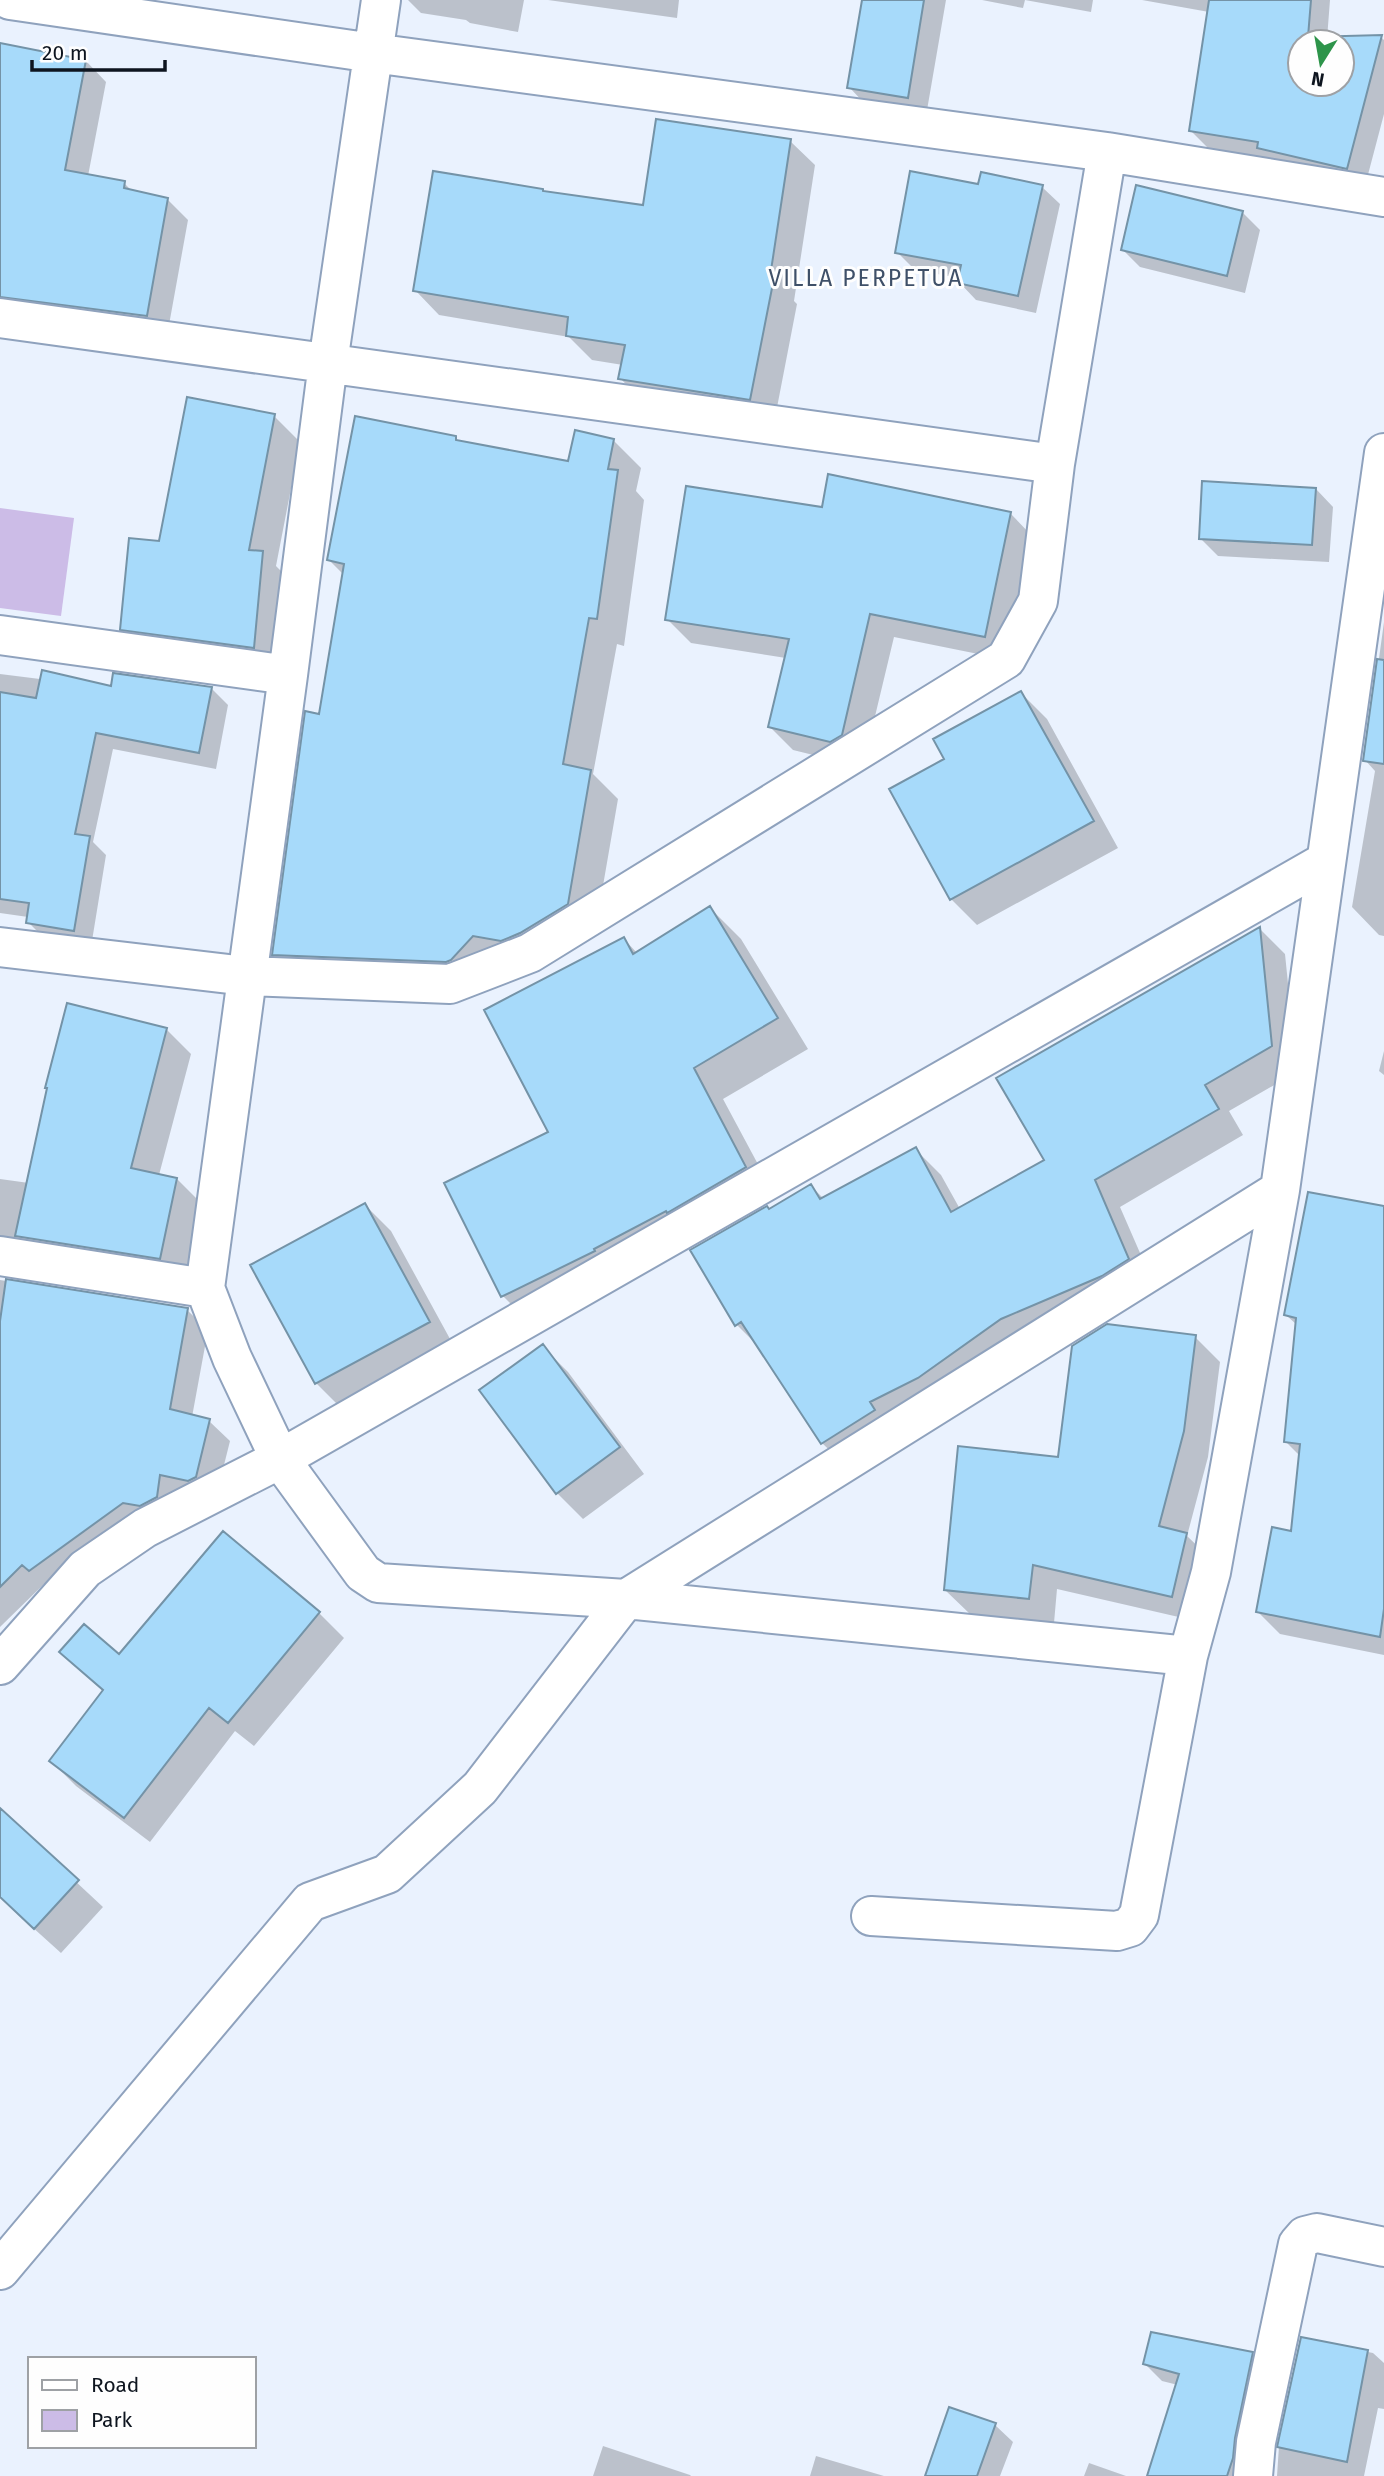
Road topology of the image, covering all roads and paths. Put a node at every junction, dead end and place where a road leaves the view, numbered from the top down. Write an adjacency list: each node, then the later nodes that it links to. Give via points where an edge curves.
1 (10, 0): 3 (street)
2 (381, 0): 3 (street)
3 (373, 53): 4 (street); 7 (street)
4 (1107, 152): 5 (street); 9 (street)
5 (1384, 197)
6 (0, 318): 7 (street)
7 (328, 363): 9 (street); 11 (street)
8 (1384, 453): 12 (street)
9 (1055, 464): 14 (street, via 1038,601 1006,659 530,953 450,984)
10 (0, 635): 11 (street)
11 (288, 674): 14 (street)
12 (1325, 862): 15 (street); 18 (street)
13 (0, 947): 14 (street)
14 (246, 976): 17 (street)
15 (1280, 1190): 19 (street); 20 (street, via 1211,1572)
16 (0, 1256): 17 (street)
17 (205, 1288): 18 (street)
18 (280, 1459): 19 (street, via 363,1573 378,1583); 21 (street, via 145,1528 85,1569)
19 (626, 1600): 20 (street); 24 (street, via 480,1788 387,1874 310,1902)
20 (1188, 1656): 22 (street, via 1139,1915 1130,1927 1117,1931)
21 (0, 1665)
22 (871, 1916)
23 (1384, 2247): 25 (street, via 1317,2232 1304,2236 1298,2244 1256,2442)
24 (0, 2270)
25 (1253, 2476)

